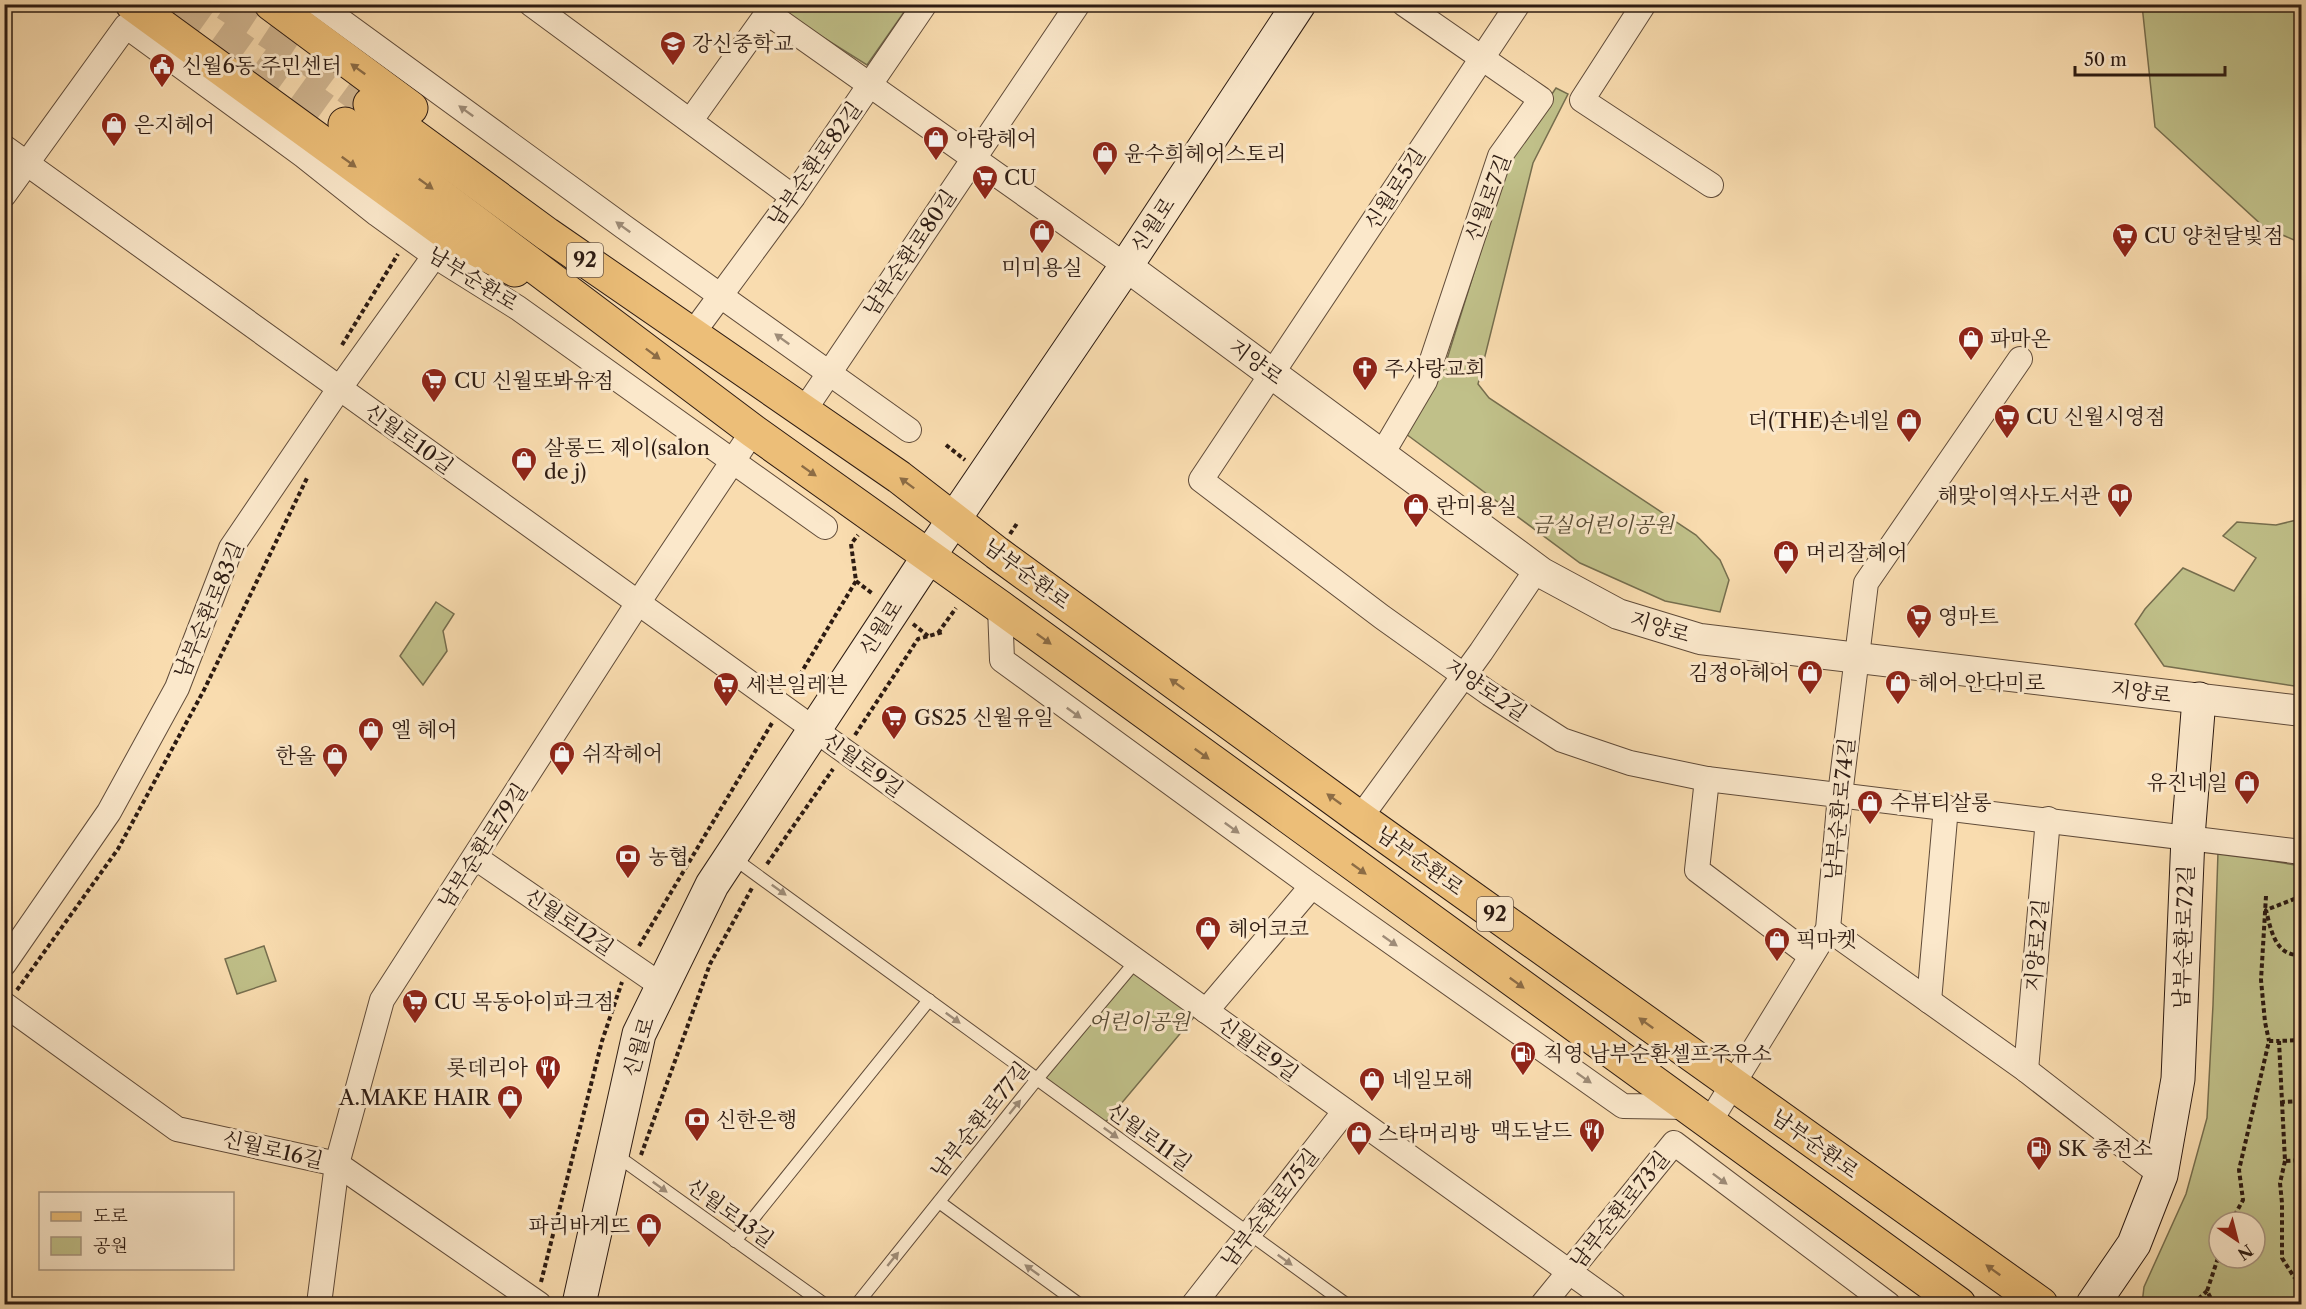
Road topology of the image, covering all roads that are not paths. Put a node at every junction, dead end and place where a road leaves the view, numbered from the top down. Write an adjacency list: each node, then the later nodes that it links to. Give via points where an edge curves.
1 (271, 4): 14 (main road, 남부순환로, one-way to 1)
2 (318, 4): 14 (street, 남부순환로)
3 (531, 4): 15 (street)
4 (925, 4): 13 (street, 남부순환로82길)
5 (1078, 4): 17 (street, 남부순환로80길)
6 (1299, 4): 23 (main road, 신월로)
7 (1404, 4): 12 (street, 신월로7길)
8 (1518, 4): 12 (street, 신월로5길)
9 (1644, 4): 19 (street, via 1582,100)
10 (771, 9): 13 (street); 15 (street)
11 (129, 15): 14 (main road, 남부순환로); 18 (street)
12 (1482, 59): 29 (street, 신월로5길); 34 (street, 신월로7길, via 1541,99 1500,156 1425,381)
13 (871, 85): 17 (street); 21 (street, 남부순환로82길)
14 (357, 115): 22 (main road, 남부순환로); 24 (street, 남부순환로, one-way to 14); 25 (main road, 남부순환로 / 92, one-way to 25); 26 (main road, 남부순환로); 31 (main road, 남부순환로 / 92, via 556,241)
15 (691, 120): 21 (street)
16 (4, 147): 18 (street, 신월로10길)
17 (974, 159): 23 (street); 28 (street, 남부순환로80길)
18 (27, 162): 20 (street); 30 (street, 신월로10길)
19 (1711, 185)
20 (4, 195)
21 (793, 197): 24 (street, 남부순환로82길)
22 (442, 245): 25 (main road, 남부순환로); 30 (street, 남부순환로83길); 35 (street, 남부순환로, via 518,308)
23 (1126, 266): 29 (street, 지양로); 36 (main road, 신월로)
24 (720, 295): 26 (street, 남부순환로82길); 28 (street, 남부순환로, one-way to 24)
25 (606, 319): 33 (main road, 남부순환로 / 92, one-way to 33)
26 (701, 322): 31 (main road, 남부순환로)
27 (2020, 359): 42 (street, 남부순환로74길, via 1866,583)
28 (830, 373): 31 (street, 남부순환로80길); 32 (street, 남부순환로)
29 (1273, 374): 34 (street, 지양로); 43 (street, 지양로2길, via 1201,480)
30 (339, 389): 40 (street, 신월로10길); 60 (street, 남부순환로83길, via 231,548 177,688 109,812)
31 (803, 412): 36 (main road, 남부순환로 / 92, one-way to 31)
32 (909, 430)
33 (753, 431): 35 (street, 남부순환로79길); 38 (main road, 남부순환로 / 92, one-way to 38)
34 (1382, 454): 39 (street, 지양로)
35 (732, 462): 37 (street, 남부순환로); 40 (street, 남부순환로79길)
36 (954, 519): 38 (main road, 신월로); 50 (main road, 남부순환로 / 92, one-way to 36)
37 (825, 527)
38 (929, 556): 41 (main road, 남부순환로 / 92); 46 (main road, 신월로)
39 (1537, 569): 42 (street, 지양로, via 1618,614 1700,639); 43 (street)
40 (639, 603): 46 (street, 신월로10길); 55 (street, 남부순환로79길)
41 (1000, 607): 56 (street, 남부순환로, one-way to 56, via 1002,660); 70 (main road, 남부순환로 / 92, one-way to 70)
42 (1858, 658): 44 (street, 지양로); 48 (street, 남부순환로74길)
43 (1463, 675): 47 (street, 지양로2길, via 1562,740 1630,763); 50 (street)
44 (2199, 699): 45 (street, 지양로); 52 (main road, 남부순환로72길)
45 (2301, 711)
46 (814, 729): 54 (main road, 신월로); 59 (street, 신월로9길)
47 (1707, 779): 48 (street, 지양로2길); 58 (street, via 1697,870)
48 (1840, 795): 49 (street, 지양로2길); 57 (street, 남부순환로74길)
49 (1946, 807): 51 (street, 지양로2길); 63 (street)
50 (1360, 818): 68 (main road, 남부순환로 / 92, one-way to 50)
51 (2048, 819): 52 (street, 지양로2길); 66 (street, 지양로2길)
52 (2188, 837): 53 (street, 지양로2길); 73 (main road, 남부순환로72길, via 2178,1079)
53 (2301, 852)
54 (731, 856): 61 (main road, 신월로, via 712,885); 62 (lane, 신월로11길, one-way to 62)
55 (476, 858): 61 (street, 신월로12길); 72 (street, 남부순환로79길, via 382,1000)
56 (1312, 886): 65 (street); 70 (street, 남부순환로, one-way to 70, via 1623,1106)
57 (1828, 929): 58 (street, 남부순환로74길); 63 (street)
58 (1811, 956): 68 (street, 남부순환로74길)
59 (1136, 961): 65 (street, 신월로9길); 67 (lane, 남부순환로77길)
60 (4, 964)
61 (662, 986): 71 (main road, 신월로, via 639,1034)
62 (929, 1000): 67 (lane, 신월로11길, one-way to 67); 76 (lane)
63 (1929, 1001): 66 (street)
64 (5, 1004): 72 (street, 신월로16길, via 177,1129)
65 (1206, 1011): 69 (street, 신월로9길)
66 (2026, 1070): 73 (street)
67 (1037, 1079): 74 (lane, 남부순환로77길, one-way to 67); 75 (lane, 신월로11길, one-way to 75)
68 (1732, 1084): 70 (street, 남부순환로74길); 90 (main road, 남부순환로 / 92, one-way to 68)
69 (1345, 1111): 75 (street, 남부순환로75길); 77 (street, 신월로9길)
70 (1699, 1115): 89 (main road, 남부순환로 / 92)
71 (624, 1161): 76 (lane, 신월로13길, one-way to 76); 80 (main road, 신월로)
72 (337, 1164): 78 (street, 남부순환로79길); 79 (street, 신월로16길)
73 (2162, 1175): 91 (main road, 남부순환로72길, via 2134,1244)
74 (939, 1202): 82 (lane, 남부순환로77길, one-way to 74); 83 (lane, one-way to 74)
75 (1250, 1234): 84 (street, 남부순환로75길); 85 (lane, 신월로11길, one-way to 85)
76 (735, 1240): 81 (lane, 신월로13길)
77 (1569, 1272): 86 (street, 남부순환로73길); 87 (street, 신월로9길); 88 (street, 남부순환로73길, one-way to 88, via 1674,1143)
78 (319, 1305)
79 (539, 1305)
80 (579, 1305)
81 (825, 1305)
82 (857, 1305)
83 (1079, 1305)
84 (1194, 1305)
85 (1346, 1305)
86 (1543, 1305)
87 (1614, 1305)
88 (1888, 1305)
89 (1959, 1305)
90 (2041, 1305)
91 (2093, 1305)

